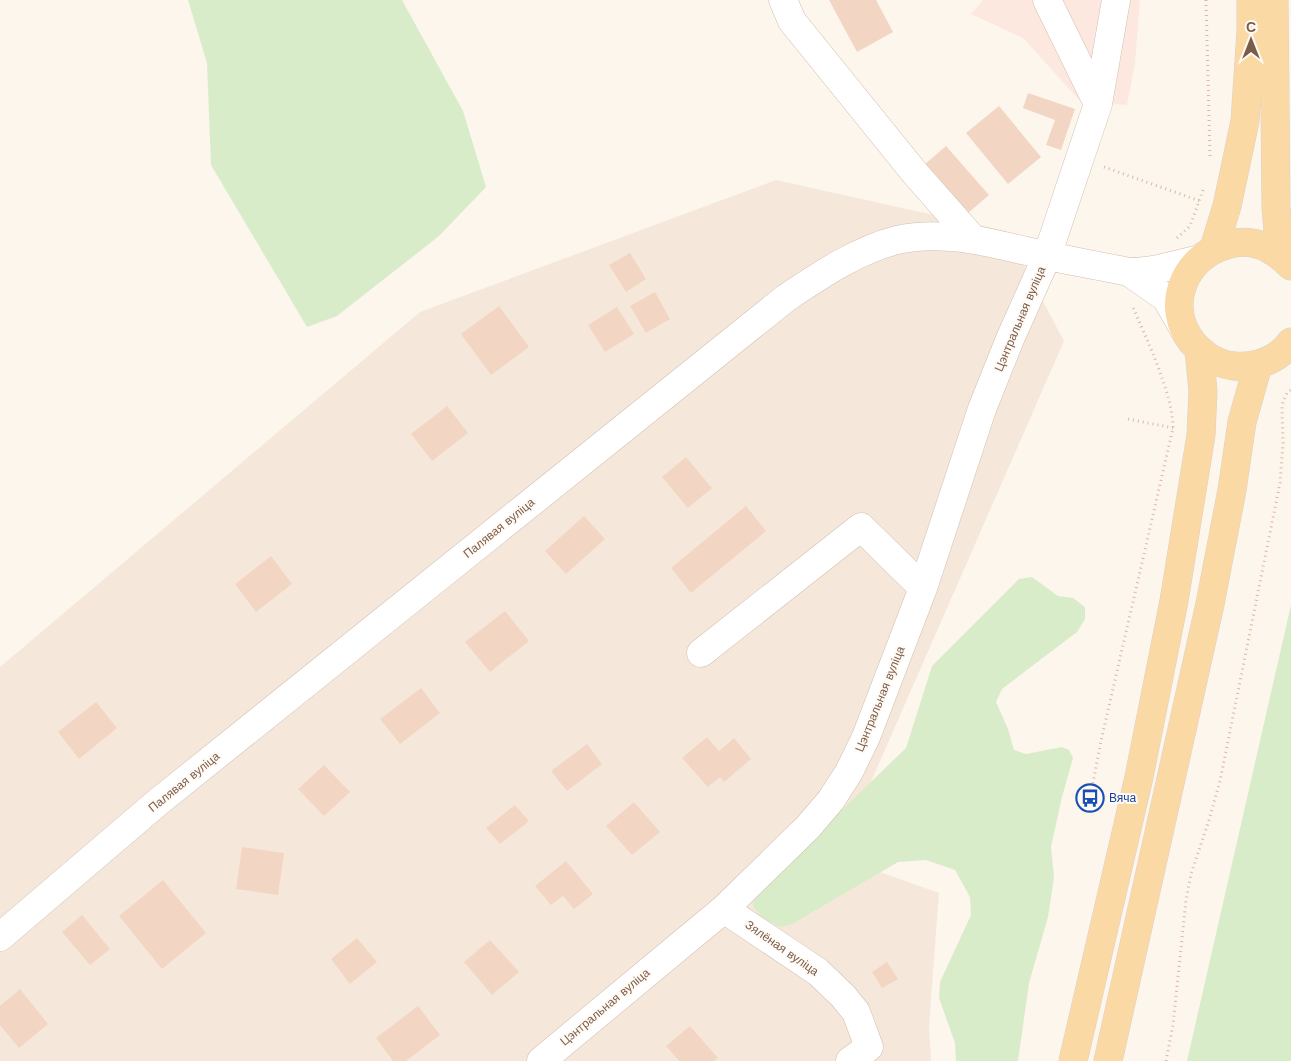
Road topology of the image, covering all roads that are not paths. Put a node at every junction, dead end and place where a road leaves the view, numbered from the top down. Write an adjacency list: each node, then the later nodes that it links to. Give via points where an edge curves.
1 (783, 0): 7 (street, via 798,29)
2 (1047, 0): 6 (street)
3 (1116, 0): 6 (street, Цэнтральная вуліца)
4 (1252, 0): 8 (main road, via 1245,121 1228,206)
5 (1274, 0): 10 (main road, via 1276,208)
6 (1098, 104): 9 (street, Цэнтральная вуліца)
7 (973, 239): 9 (street, Палявая вуліца); 17 (street, Палявая вуліца, via 919,236 895,241 846,261 786,298 158,802)
8 (1206, 254): 10 (main road, via 1236,242 1259,244); 11 (street, via 1164,268); 12 (main road, via 1186,275 1180,295 1180,316)
9 (1047, 256): 11 (street, Палявая вуліца); 14 (street, Цэнтральная вуліца, via 982,409)
10 (1286, 260)
11 (1129, 272): 12 (street, via 1166,298)
12 (1193, 343): 13 (main road, via 1212,360 1227,365 1242,367); 20 (main road, via 1203,391 1201,435 1174,601 1139,777)
13 (1278, 356): 21 (main road, via 1242,422 1210,604)
14 (923, 588): 15 (street, via 861,527); 16 (street, Цэнтральная вуліца, via 866,737 849,772 808,827)
15 (701, 653)
16 (724, 908): 18 (street, Зялёная вуліца, via 818,972 844,996 856,1012); 19 (street, Цэнтральная вуліца)
17 (0, 937)
18 (865, 1056)
19 (541, 1061)
20 (1073, 1061)
21 (1108, 1061)

